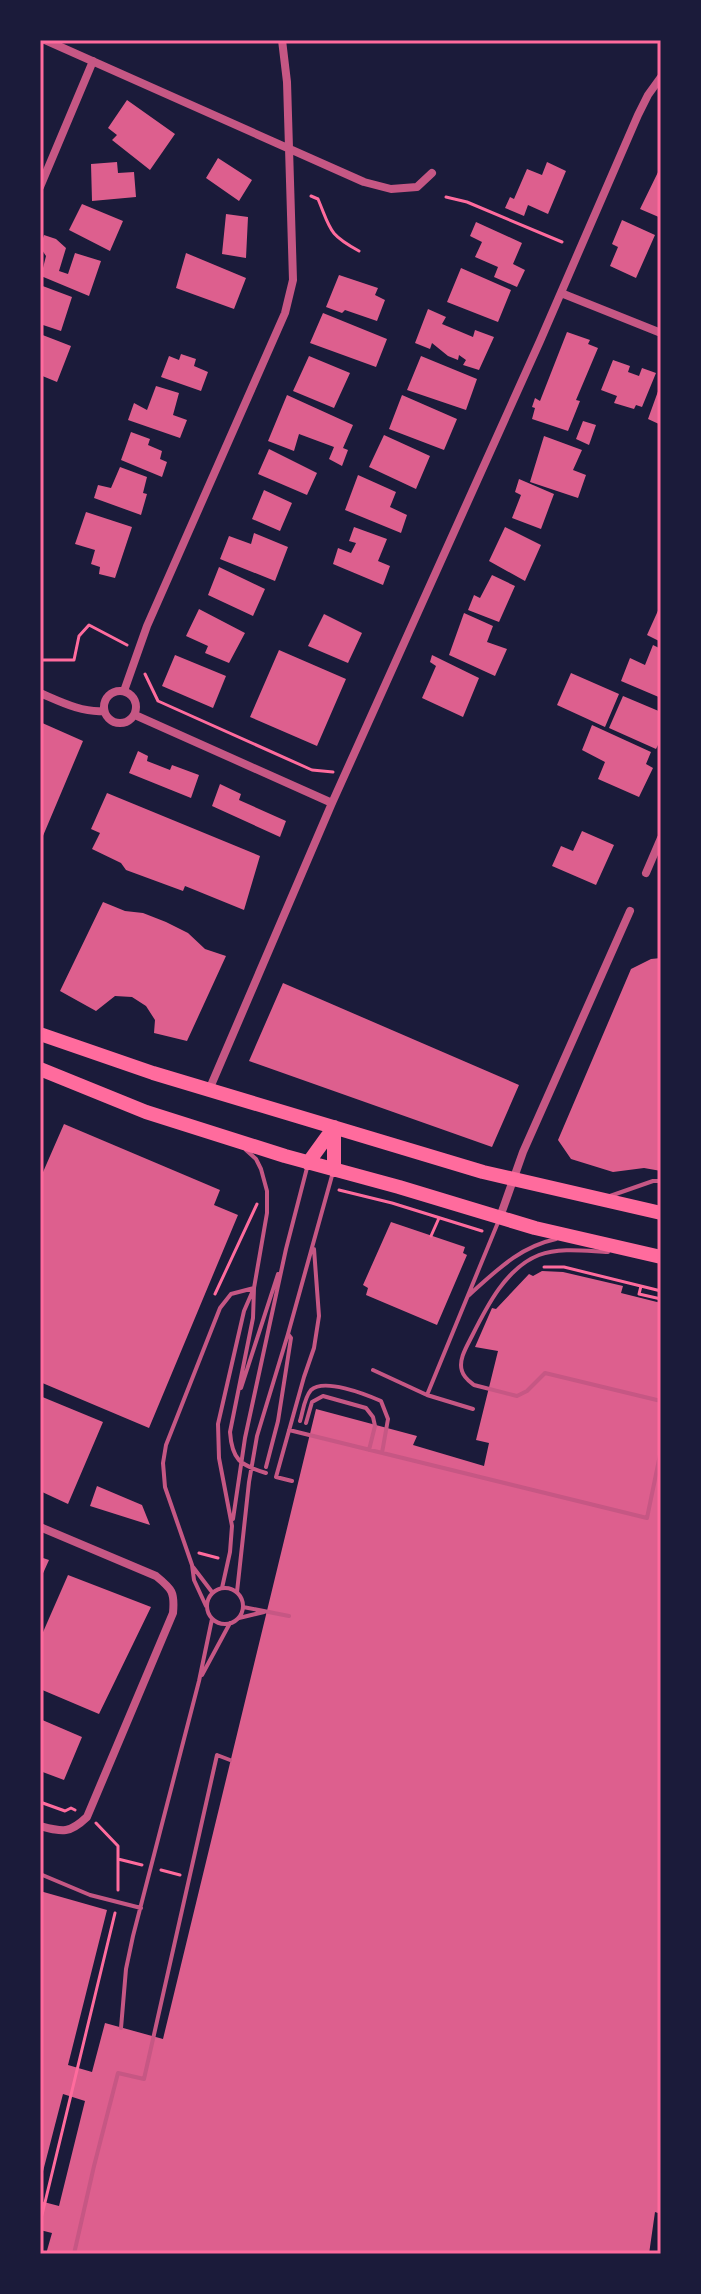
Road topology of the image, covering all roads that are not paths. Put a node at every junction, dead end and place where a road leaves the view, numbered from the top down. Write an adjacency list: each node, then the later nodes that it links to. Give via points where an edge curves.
1 (45, 40): 3 (street)
2 (282, 40): 5 (street)
3 (93, 61): 5 (street); 7 (street)
4 (661, 77): 8 (street, via 638,115)
5 (289, 148): 6 (street, via 391,189 417,187); 10 (street, via 293,280 285,313)
6 (432, 173)
7 (40, 187)
8 (561, 293): 9 (street); 14 (street)
9 (661, 333)
10 (124, 691): 12 (street, via 108,696); 13 (street, via 136,703)
11 (40, 693): 12 (street)
12 (104, 711): 13 (street, via 115,723)
13 (135, 715): 14 (street)
14 (332, 803): 20 (street)
15 (661, 838): 16 (street)
16 (646, 873)
17 (630, 911): 25 (street)
18 (40, 1034): 20 (main road)
19 (40, 1069): 22 (main road)
20 (209, 1090): 21 (main road)
21 (334, 1127): 23 (main road); 24 (main road); 25 (main road)
22 (236, 1141): 23 (main road); 35 (lane, via 256,1159 267,1198)
23 (308, 1163): 24 (main road); 32 (lane)
24 (334, 1170): 29 (main road); 31 (lane)
25 (512, 1180): 27 (main road); 29 (street)
26 (661, 1181): 27 (lane)
27 (600, 1200): 28 (main road)
28 (661, 1213)
29 (500, 1217): 30 (main road); 36 (lane)
30 (571, 1237): 33 (main road); 36 (lane, via 533,1245)
31 (313, 1246): 37 (lane); 43 (lane, via 319,1316)
32 (286, 1249): 40 (lane); 48 (lane, via 245,1438)
33 (637, 1252): 34 (main road); 41 (lane, via 569,1251 529,1261 496,1292 461,1364 474,1385 511,1395 527,1391 545,1373)
34 (661, 1257)
35 (254, 1288): 40 (lane); 48 (lane, via 218,1424); 50 (lane, via 231,1294 220,1308 166,1445 165,1487)
36 (466, 1297): 39 (lane)
37 (288, 1334): 40 (lane, via 278,1421 266,1470 246,1467 231,1446); 53 (lane, via 257,1436)
38 (373, 1370): 39 (lane)
39 (427, 1395): 42 (lane)
40 (237, 1401)
41 (661, 1401)
42 (473, 1409)
43 (289, 1430): 44 (lane); 47 (lane, via 276,1477)
44 (369, 1450): 46 (lane); 46 (lane, via 375,1426 366,1408 323,1396 312,1402 303,1422 313,1388 325,1384 381,1401 388,1419)
45 (661, 1450): 46 (lane, via 647,1518)
46 (382, 1454)
47 (292, 1481)
48 (232, 1526): 51 (lane)
49 (40, 1527): 63 (street, via 156,1576 171,1588 174,1601 87,1817 74,1829)
50 (192, 1565): 52 (lane); 54 (lane)
51 (222, 1588): 52 (lane); 53 (lane)
52 (212, 1592): 54 (lane)
53 (237, 1592): 55 (lane)
54 (206, 1606): 59 (lane)
55 (243, 1607): 56 (lane); 58 (lane)
56 (266, 1612): 57 (lane); 58 (lane)
57 (289, 1616)
58 (239, 1618): 60 (lane)
59 (212, 1619): 60 (lane); 61 (lane)
60 (230, 1623): 61 (lane)
61 (199, 1681): 67 (lane)
62 (230, 1760): 69 (lane, via 217,1755 144,2079 118,2073)
63 (40, 1826)
64 (40, 1874): 65 (lane)
65 (90, 1895): 66 (lane); 67 (lane)
66 (87, 1905)
67 (141, 1908): 68 (lane, via 126,1969)
68 (121, 2028)
69 (74, 2254)

